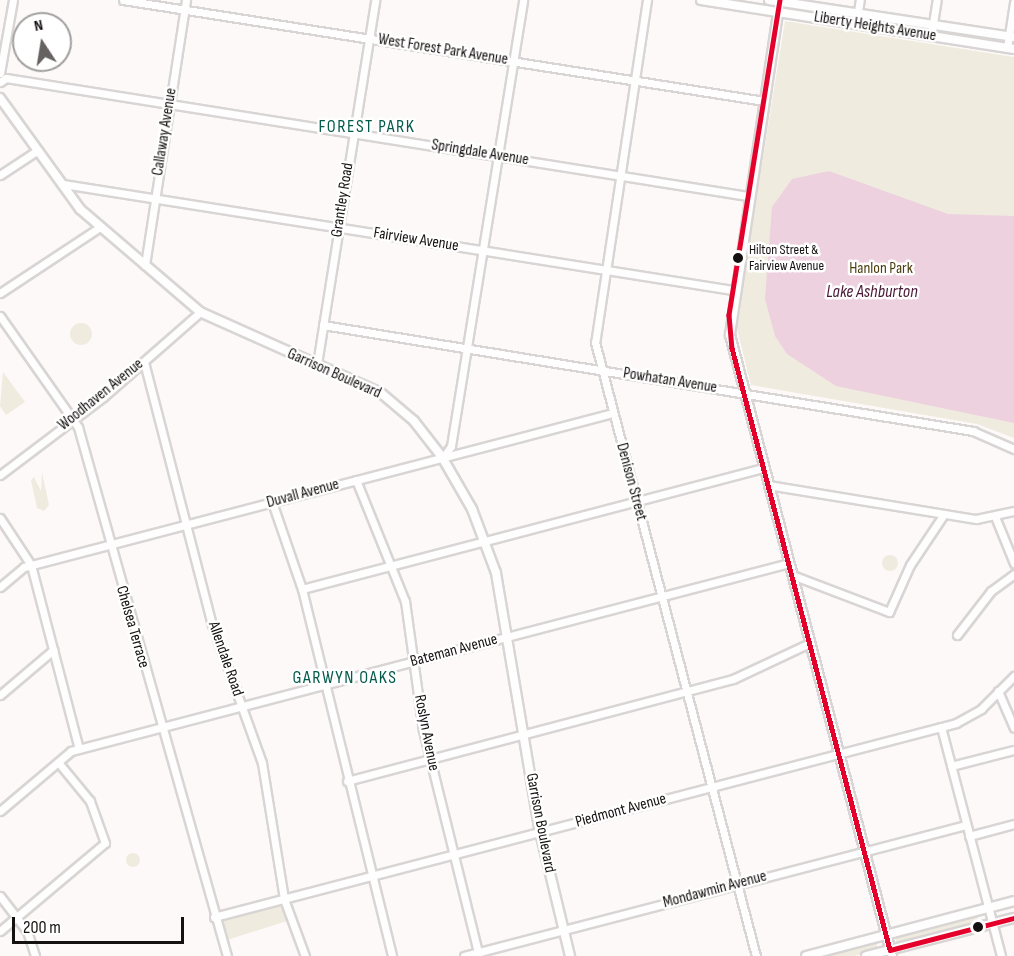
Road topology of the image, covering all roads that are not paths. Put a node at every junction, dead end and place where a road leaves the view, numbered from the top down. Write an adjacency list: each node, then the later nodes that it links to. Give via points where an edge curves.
1 (13, 0): 23 (street)
2 (123, 0): 13 (street, West Forest Park Avenue)
3 (186, 0): 13 (street, Callaway Avenue)
4 (375, 0): 20 (street, Grantley Road)
5 (523, 0): 22 (street)
6 (647, 0): 24 (street, Denison Street)
7 (700, 0): 14 (main road, Liberty Heights Avenue)
8 (769, 0): 11 (main road, Liberty Heights Avenue)
9 (860, 0): 15 (street)
10 (937, 0): 17 (street)
11 (779, 1): 14 (main road); 15 (main road, Liberty Heights Avenue)
12 (1014, 3): 19 (street)
13 (184, 10): 20 (street, West Forest Park Avenue); 28 (street, Callaway Avenue)
14 (778, 12): 16 (main road, Liberty Heights Avenue); 27 (main road)
15 (858, 13): 16 (street); 17 (main road, Liberty Heights Avenue)
16 (856, 24): 18 (main road, Liberty Heights Avenue)
17 (933, 25): 18 (street); 19 (main road, Liberty Heights Avenue)
18 (931, 36): 21 (main road, Liberty Heights Avenue)
19 (1011, 37): 21 (street)
20 (369, 39): 22 (street, West Forest Park Avenue); 29 (street, Grantley Road)
21 (1011, 48)
22 (513, 61): 24 (street, West Forest Park Avenue); 31 (street)
23 (0, 73)
24 (634, 80): 27 (street, West Forest Park Avenue); 33 (street, Denison Street)
25 (0, 82): 28 (street, Springdale Avenue, via 6,78)
26 (0, 98): 30 (main road, Garrison Boulevard)
27 (764, 100): 35 (main road)
28 (170, 104): 29 (street, Springdale Avenue); 36 (street, Callaway Avenue)
29 (354, 133): 31 (street, Springdale Avenue); 38 (street, Grantley Road)
30 (38, 150): 32 (street); 34 (main road, Garrison Boulevard)
31 (498, 156): 33 (street, Springdale Avenue); 39 (street)
32 (0, 175)
33 (619, 175): 35 (street, Springdale Avenue); 41 (street, Denison Street)
34 (63, 184): 36 (street, Fairview Avenue); 37 (main road, Garrison Boulevard)
35 (748, 196): 42 (main road)
36 (155, 199): 38 (street, Fairview Avenue); 40 (street, Callaway Avenue)
37 (100, 227): 40 (main road, Garrison Boulevard); 43 (street)
38 (338, 228): 39 (street, Fairview Avenue); 46 (street, Grantley Road)
39 (483, 250): 41 (street, Fairview Avenue); 47 (street)
40 (145, 265): 44 (main road, Garrison Boulevard)
41 (604, 270): 42 (street, Fairview Avenue); 50 (street, Denison Street, via 594,335)
42 (733, 290): 51 (main road, via 730,334)
43 (0, 293)
44 (200, 312): 48 (street, Woodhaven Avenue); 49 (main road, Garrison Boulevard)
45 (0, 316): 53 (street, Chelsea Terrace)
46 (323, 325): 47 (street, Powhatan Avenue); 49 (street, Grantley Road)
47 (467, 348): 50 (street, Powhatan Avenue); 55 (street, via 450,452)
48 (144, 362): 53 (street, Woodhaven Avenue); 66 (street, Allendale Road)
49 (316, 364): 55 (main road, Garrison Boulevard, via 392,401)
50 (602, 370): 51 (street, Powhatan Avenue); 52 (street, Denison Street)
51 (744, 393): 54 (street, Powhatan Avenue, via 973,431); 56 (main road)
52 (613, 413): 55 (street, Duvall Avenue); 60 (street, Denison Street)
53 (75, 419): 57 (street, Woodhaven Avenue); 68 (street, Chelsea Terrace)
54 (1014, 449)
55 (442, 458): 58 (street, Duvall Avenue); 67 (main road, Garrison Boulevard)
56 (764, 468): 59 (main road); 60 (street)
57 (0, 475)
58 (356, 480): 61 (street, Duvall Avenue); 72 (street, Roslyn Avenue)
59 (768, 485): 63 (street); 69 (main road)
60 (637, 501): 67 (street); 77 (street, Denison Street)
61 (272, 502): 66 (street, Duvall Avenue); 76 (street)
62 (1014, 511): 65 (street)
63 (944, 514): 65 (street); 73 (street, via 910,565 889,612)
64 (0, 518): 71 (street)
65 (996, 519): 70 (street)
66 (186, 525): 68 (street, Duvall Avenue); 88 (street, Allendale Road)
67 (486, 541): 72 (street); 79 (main road, Garrison Boulevard)
68 (108, 545): 71 (street, Duvall Avenue); 89 (street, Chelsea Terrace)
69 (789, 563): 73 (main road); 77 (street, Bateman Avenue)
70 (1014, 563)
71 (31, 565): 75 (street, Duvall Avenue); 81 (street)
72 (393, 565): 76 (street); 82 (street, Roslyn Avenue)
73 (792, 574): 80 (main road)
74 (1014, 574): 78 (street, via 991,591)
75 (0, 587)
76 (302, 589): 84 (street)
77 (662, 596): 79 (street, Bateman Avenue); 85 (street, Denison Street)
78 (957, 634)
79 (507, 637): 82 (street, Bateman Avenue); 92 (main road, Garrison Boulevard)
80 (810, 644): 85 (street, via 740,676); 95 (main road)
81 (53, 650): 87 (street); 93 (street)
82 (414, 661): 84 (street, Bateman Avenue); 96 (street, Roslyn Avenue)
83 (1014, 676): 86 (street, Piedmont Avenue)
84 (324, 685): 88 (street, Bateman Avenue); 99 (street)
85 (687, 691): 92 (street); 100 (street, Denison Street)
86 (998, 691): 90 (street, Piedmont Avenue, via 974,713); 91 (street)
87 (0, 695)
88 (241, 706): 89 (street, Bateman Avenue); 111 (street, Allendale Road, via 269,788)
89 (163, 727): 93 (street, Bateman Avenue); 115 (street, Chelsea Terrace)
90 (941, 727): 95 (street, Piedmont Avenue); 98 (street)
91 (1014, 728)
92 (524, 734): 96 (street); 104 (main road, Garrison Boulevard)
93 (79, 749): 97 (street, Bateman Avenue)
94 (1014, 750): 98 (street)
95 (838, 754): 100 (street, Piedmont Avenue); 106 (main road)
96 (430, 759): 99 (street); 107 (street, Roslyn Avenue)
97 (58, 762): 101 (street, Bateman Avenue); 114 (street, via 90,801 105,843)
98 (951, 766): 103 (street)
99 (347, 781): 108 (street)
100 (712, 787): 104 (street, Piedmont Avenue); 109 (street, Denison Street)
101 (0, 811)
102 (1014, 824): 105 (street)
103 (966, 825): 105 (street); 106 (street, Mondawmin Avenue)
104 (540, 832): 107 (street, Piedmont Avenue); 118 (main road, Garrison Boulevard)
105 (969, 836): 113 (street)
106 (864, 851): 109 (street, Mondawmin Avenue); 120 (main road)
107 (455, 854): 108 (street, Piedmont Avenue); 122 (street, Roslyn Avenue)
108 (372, 876): 111 (street, Piedmont Avenue); 126 (street)
109 (738, 884): 118 (street, Mondawmin Avenue); 129 (street, Denison Street)
110 (0, 896): 114 (street)
111 (284, 899): 115 (street, Piedmont Avenue); 125 (street, Allendale Road)
112 (1014, 901): 113 (main road)
113 (988, 908): 117 (street); 120 (main road)
114 (17, 916): 119 (street); 123 (street)
115 (213, 917): 124 (street, Chelsea Terrace)
116 (1014, 918): 117 (main road)
117 (992, 923): 121 (main road); 132 (street)
118 (563, 930): 122 (street, Mondawmin Avenue); 128 (main road, Garrison Boulevard)
119 (0, 931)
120 (886, 934): 121 (main road); 130 (main road)
121 (891, 953): 131 (main road)
122 (479, 954): 127 (street, Mondawmin Avenue)
123 (35, 956)
124 (227, 956)
125 (305, 956)
126 (392, 956)
127 (464, 956)
128 (570, 956)
129 (756, 956)
130 (806, 956)
131 (866, 956)
132 (1001, 956)

